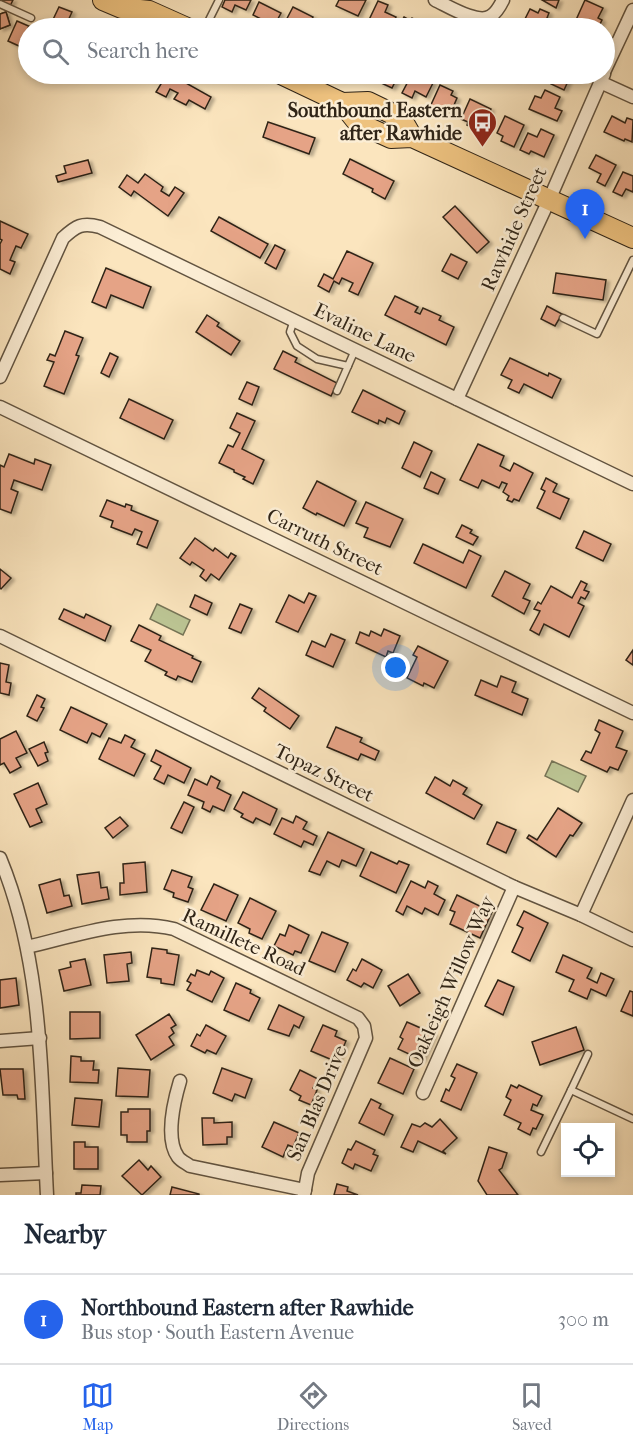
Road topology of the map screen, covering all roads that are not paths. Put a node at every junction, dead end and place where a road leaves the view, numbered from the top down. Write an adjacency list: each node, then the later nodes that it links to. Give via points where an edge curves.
1 (103, 0): 6 (main road, via 122,8)
2 (219, 0): 10 (lane)
3 (435, 0): 11 (street)
4 (502, 0): 12 (street)
5 (0, 4): 8 (lane)
6 (144, 5): 9 (main road)
7 (633, 10): 13 (street, Rawhide Street)
8 (31, 18)
9 (169, 18)
10 (210, 18)
11 (477, 18)
12 (489, 18)
13 (615, 50)
14 (302, 84): 18 (main road, via 342,103 368,102 401,118 412,136)
15 (600, 84): 18 (street, Rawhide Street)
16 (614, 84): 17 (street)
17 (633, 98)
18 (549, 200): 19 (main road); 27 (street, Rawhide Street)
19 (633, 238)
20 (633, 260): 21 (lane, via 597,334)
21 (562, 318)
22 (294, 320): 23 (street, Evaline Lane); 24 (lane, via 290,332 297,345 317,359); 25 (street, Evaline Lane, via 100,226 77,225 63,238)
23 (356, 350): 24 (lane); 27 (street, Evaline Lane)
24 (348, 366): 26 (lane)
25 (0, 377)
26 (337, 391)
27 (457, 399): 29 (street, Evaline Lane)
28 (0, 407): 31 (street, Carruth Street)
29 (633, 484)
30 (0, 636): 34 (street, Topaz Street)
31 (633, 713)
32 (633, 800): 35 (street)
33 (0, 858): 37 (street)
34 (514, 887): 35 (street, Topaz Street); 44 (street, Oakleigh Willow Way)
35 (581, 915): 36 (street, Topaz Street)
36 (633, 940)
37 (27, 947): 38 (street, Ramillete Road, via 130,924 154,924 174,929 357,1018); 39 (street)
38 (364, 1026): 49 (street, San Blas Drive, via 366,1038 308,1173)
39 (40, 1038): 40 (street); 47 (street)
40 (0, 1041)
41 (588, 1054): 43 (lane)
42 (180, 1081): 49 (street, via 172,1107 173,1147 179,1159 190,1166)
43 (571, 1090): 45 (lane); 46 (lane)
44 (423, 1093)
45 (633, 1119)
46 (541, 1152)
47 (46, 1173): 48 (street); 50 (street)
48 (0, 1175)
49 (304, 1193)
50 (47, 1195)

